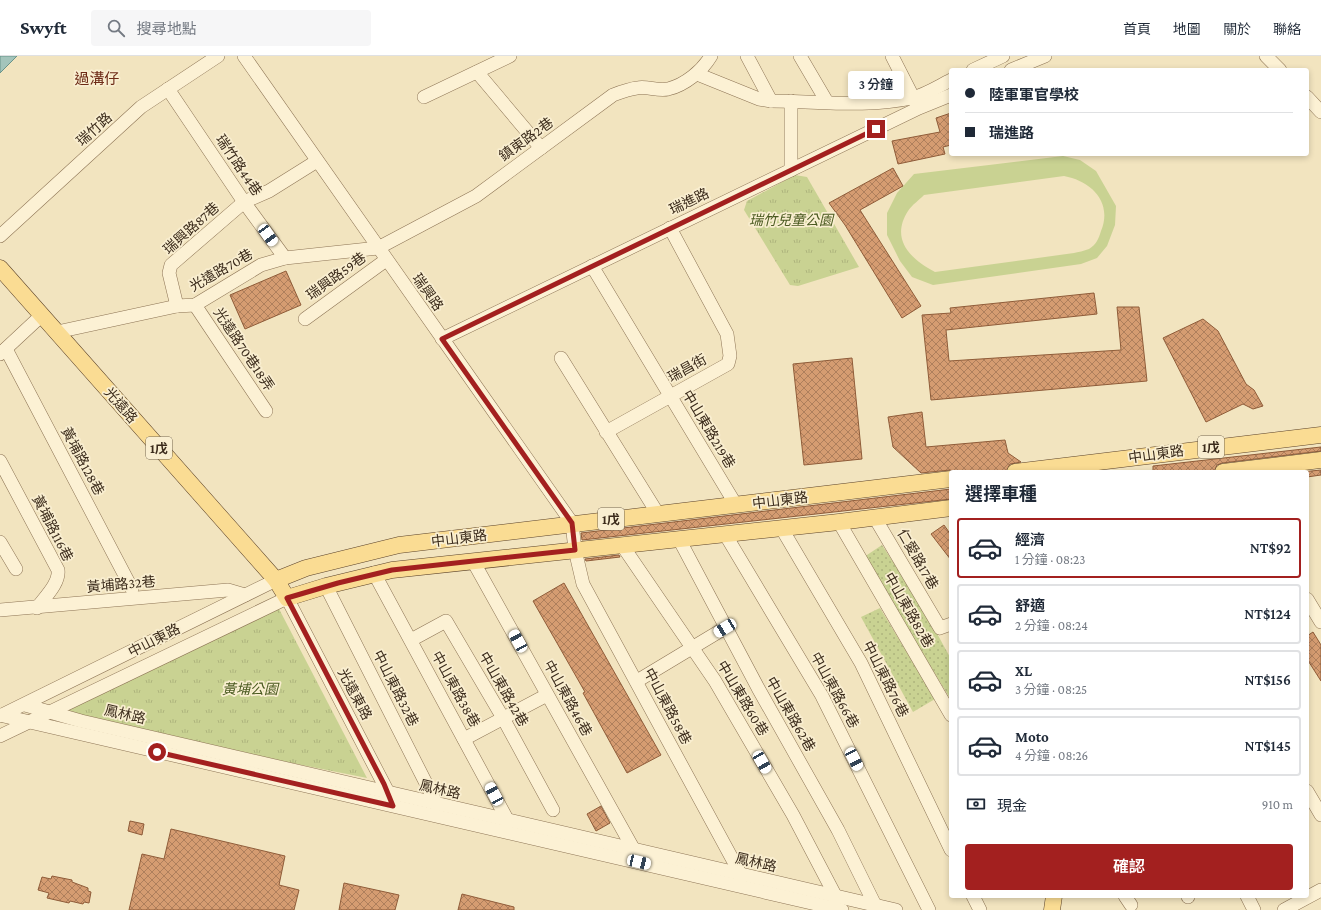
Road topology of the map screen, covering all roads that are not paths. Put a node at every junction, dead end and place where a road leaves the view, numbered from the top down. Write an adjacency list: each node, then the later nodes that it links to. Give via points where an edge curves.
1 (218, 56): 17 (street, 瑞竹路)
2 (244, 56): 27 (street, 瑞興路)
3 (510, 56): 14 (street)
4 (711, 56): 15 (street)
5 (747, 56): 21 (street)
6 (800, 56): 23 (street)
7 (892, 56): 24 (street)
8 (1003, 56): 11 (street)
9 (1045, 56): 12 (street)
10 (1266, 56): 13 (street)
11 (977, 68)
12 (1016, 68)
13 (1278, 68)
14 (477, 72): 19 (street); 26 (street)
15 (697, 74): 21 (street, via 759,99); 26 (street, 鎮東路2巷, via 668,89 638,88 613,95)
16 (949, 81): 24 (street)
17 (168, 89): 29 (street, 瑞竹路44巷); 31 (street, 瑞竹路, via 141,107)
18 (949, 95): 24 (street, 瑞進路)
19 (424, 97)
20 (1309, 99): 25 (street)
21 (771, 101): 22 (street)
22 (792, 101): 23 (street); 28 (street)
23 (827, 102): 24 (street)
24 (916, 103): 28 (street, 瑞進路)
25 (1321, 112)
26 (541, 148): 32 (street, 鎮東路2巷, via 476,196)
27 (317, 161): 29 (street, via 269,191); 32 (street, 瑞興路)
28 (791, 170): 30 (street, 瑞進路)
29 (244, 202): 33 (street, 瑞竹路44巷); 38 (street, 瑞興路87巷, via 171,266 169,272)
30 (670, 228): 35 (street, 瑞進路); 45 (street, 瑞昌街, via 727,334 730,356 728,364)
31 (0, 236)
32 (378, 248): 33 (street, 光遠路70巷); 34 (street, 瑞興路)
33 (285, 258): 37 (street, 光遠路70巷, via 261,265)
34 (386, 260): 40 (street, 瑞興路59巷); 42 (street, 瑞興路)
35 (592, 266): 42 (street, 瑞進路); 45 (street, 中山東路219巷)
36 (0, 268): 39 (main road, 光遠路 / 1戊)
37 (195, 305): 38 (street, 光遠路70巷); 46 (street, 光遠路70巷18弄)
38 (177, 306): 41 (street, 光遠路70巷)
39 (42, 315): 41 (main road, 光遠路 / 1戊); 43 (street)
40 (305, 319)
41 (57, 332): 70 (main road, 光遠路 / 1戊)
42 (442, 339): 60 (street, 瑞興路)
43 (3, 351): 72 (street, 黃埔路128巷)
44 (561, 358): 47 (street)
45 (670, 396): 47 (street, 瑞昌街); 55 (street, 中山東路219巷)
46 (266, 411)
47 (606, 432): 57 (street)
48 (1321, 434): 51 (main road, 中山東路 / 1戊)
49 (0, 460): 76 (street, 黃埔路116巷, via 58,570 57,581)
50 (1321, 460): 53 (main road, 1戊)
51 (1102, 467): 52 (main road, 中山東路 / 1戊)
52 (1050, 470)
53 (1257, 470)
54 (949, 479): 55 (main road, 中山東路 / 1戊)
55 (736, 506): 57 (main road, 中山東路 / 1戊)
56 (949, 508): 58 (main road, 中山東路 / 1戊)
57 (658, 514): 60 (main road, 中山東路 / 1戊)
58 (875, 518): 59 (main road, 中山東路 / 1戊); 79 (street, 仁愛路17巷, via 940,628)
59 (839, 522): 61 (main road, 中山東路 / 1戊); 87 (street, 中山東路82巷)
60 (572, 523): 66 (street, 瑞興路); 70 (main road, 中山東路 / 1戊, via 399,545 306,568)
61 (782, 529): 62 (main road, 中山東路 / 1戊); 100 (street, 中山東路76巷, via 861,663)
62 (725, 534): 63 (main road, 中山東路 / 1戊); 113 (street, 中山東路66巷, via 822,696)
63 (679, 539): 65 (main road, 中山東路 / 1戊); 80 (street, 中山東路62巷)
64 (0, 542): 68 (street)
65 (622, 545): 66 (main road, 中山東路 / 1戊); 82 (street, 中山東路60巷)
66 (575, 550): 67 (main road, 中山東路 / 1戊); 83 (street, 中山東路58巷, via 583,584)
67 (474, 561): 69 (main road, 中山東路 / 1戊); 84 (street, 中山東路46巷)
68 (16, 569)
69 (374, 574): 71 (main road, 中山東路 / 1戊); 81 (street, 中山東路38巷)
70 (276, 580): 73 (street, 中山東路); 74 (main road, 光遠路 / 1戊)
71 (326, 586): 74 (main road, 中山東路 / 1戊); 95 (street, 中山東路32巷)
72 (132, 589)
73 (245, 595): 76 (street, 黃埔路32巷, via 228,590); 85 (street, 中山東路)
74 (287, 598): 86 (street, 中山東路); 93 (street, 光遠東路)
75 (1309, 602): 78 (street)
76 (37, 608): 77 (street, 黃埔路32巷)
77 (0, 610)
78 (1321, 622)
79 (949, 625)
80 (725, 628): 82 (street); 110 (street, 中山東路62巷, via 838,830)
81 (411, 640): 89 (street, 中山東路42巷, via 446,621); 92 (street, 中山東路38巷)
82 (692, 648): 83 (street); 105 (street, 中山東路60巷, via 715,681 793,815)
83 (637, 681): 102 (street, 中山東路58巷)
84 (547, 695): 89 (street); 101 (street, 中山東路46巷)
85 (25, 705): 86 (street, 鳳林路); 88 (street, 中山東路)
86 (50, 711): 90 (street, 中山東路); 93 (street, 鳳林路, via 80,721)
87 (949, 712)
88 (0, 716): 90 (street, 鳳林路)
89 (504, 718): 92 (street); 97 (street, 中山東路42巷)
90 (27, 722): 91 (street, 中山東路); 96 (street, 鳳林路)
91 (0, 736)
92 (464, 739): 99 (street, 中山東路38巷)
93 (389, 793): 95 (street, 鳳林路); 96 (street, 光遠東路)
94 (1309, 794): 98 (street)
95 (437, 804): 99 (street, 鳳林路)
96 (393, 806): 111 (street, 鳳林路)
97 (553, 810)
98 (1321, 815)
99 (508, 821): 101 (street, 鳳林路)
100 (949, 846)
101 (634, 850): 102 (street, 鳳林路)
102 (741, 875): 105 (street, 鳳林路)
103 (1321, 890): 104 (street)
104 (1309, 895)
105 (836, 896): 110 (street, 鳳林路)
106 (974, 898): 114 (street)
107 (1054, 898): 115 (main road)
108 (1247, 898): 116 (street)
109 (1303, 898): 117 (street)
110 (875, 905): 112 (street, 鳳林路)
111 (842, 910)
112 (896, 910)
113 (929, 910)
114 (980, 910)
115 (1052, 910)
116 (1254, 910)
117 (1284, 910)

